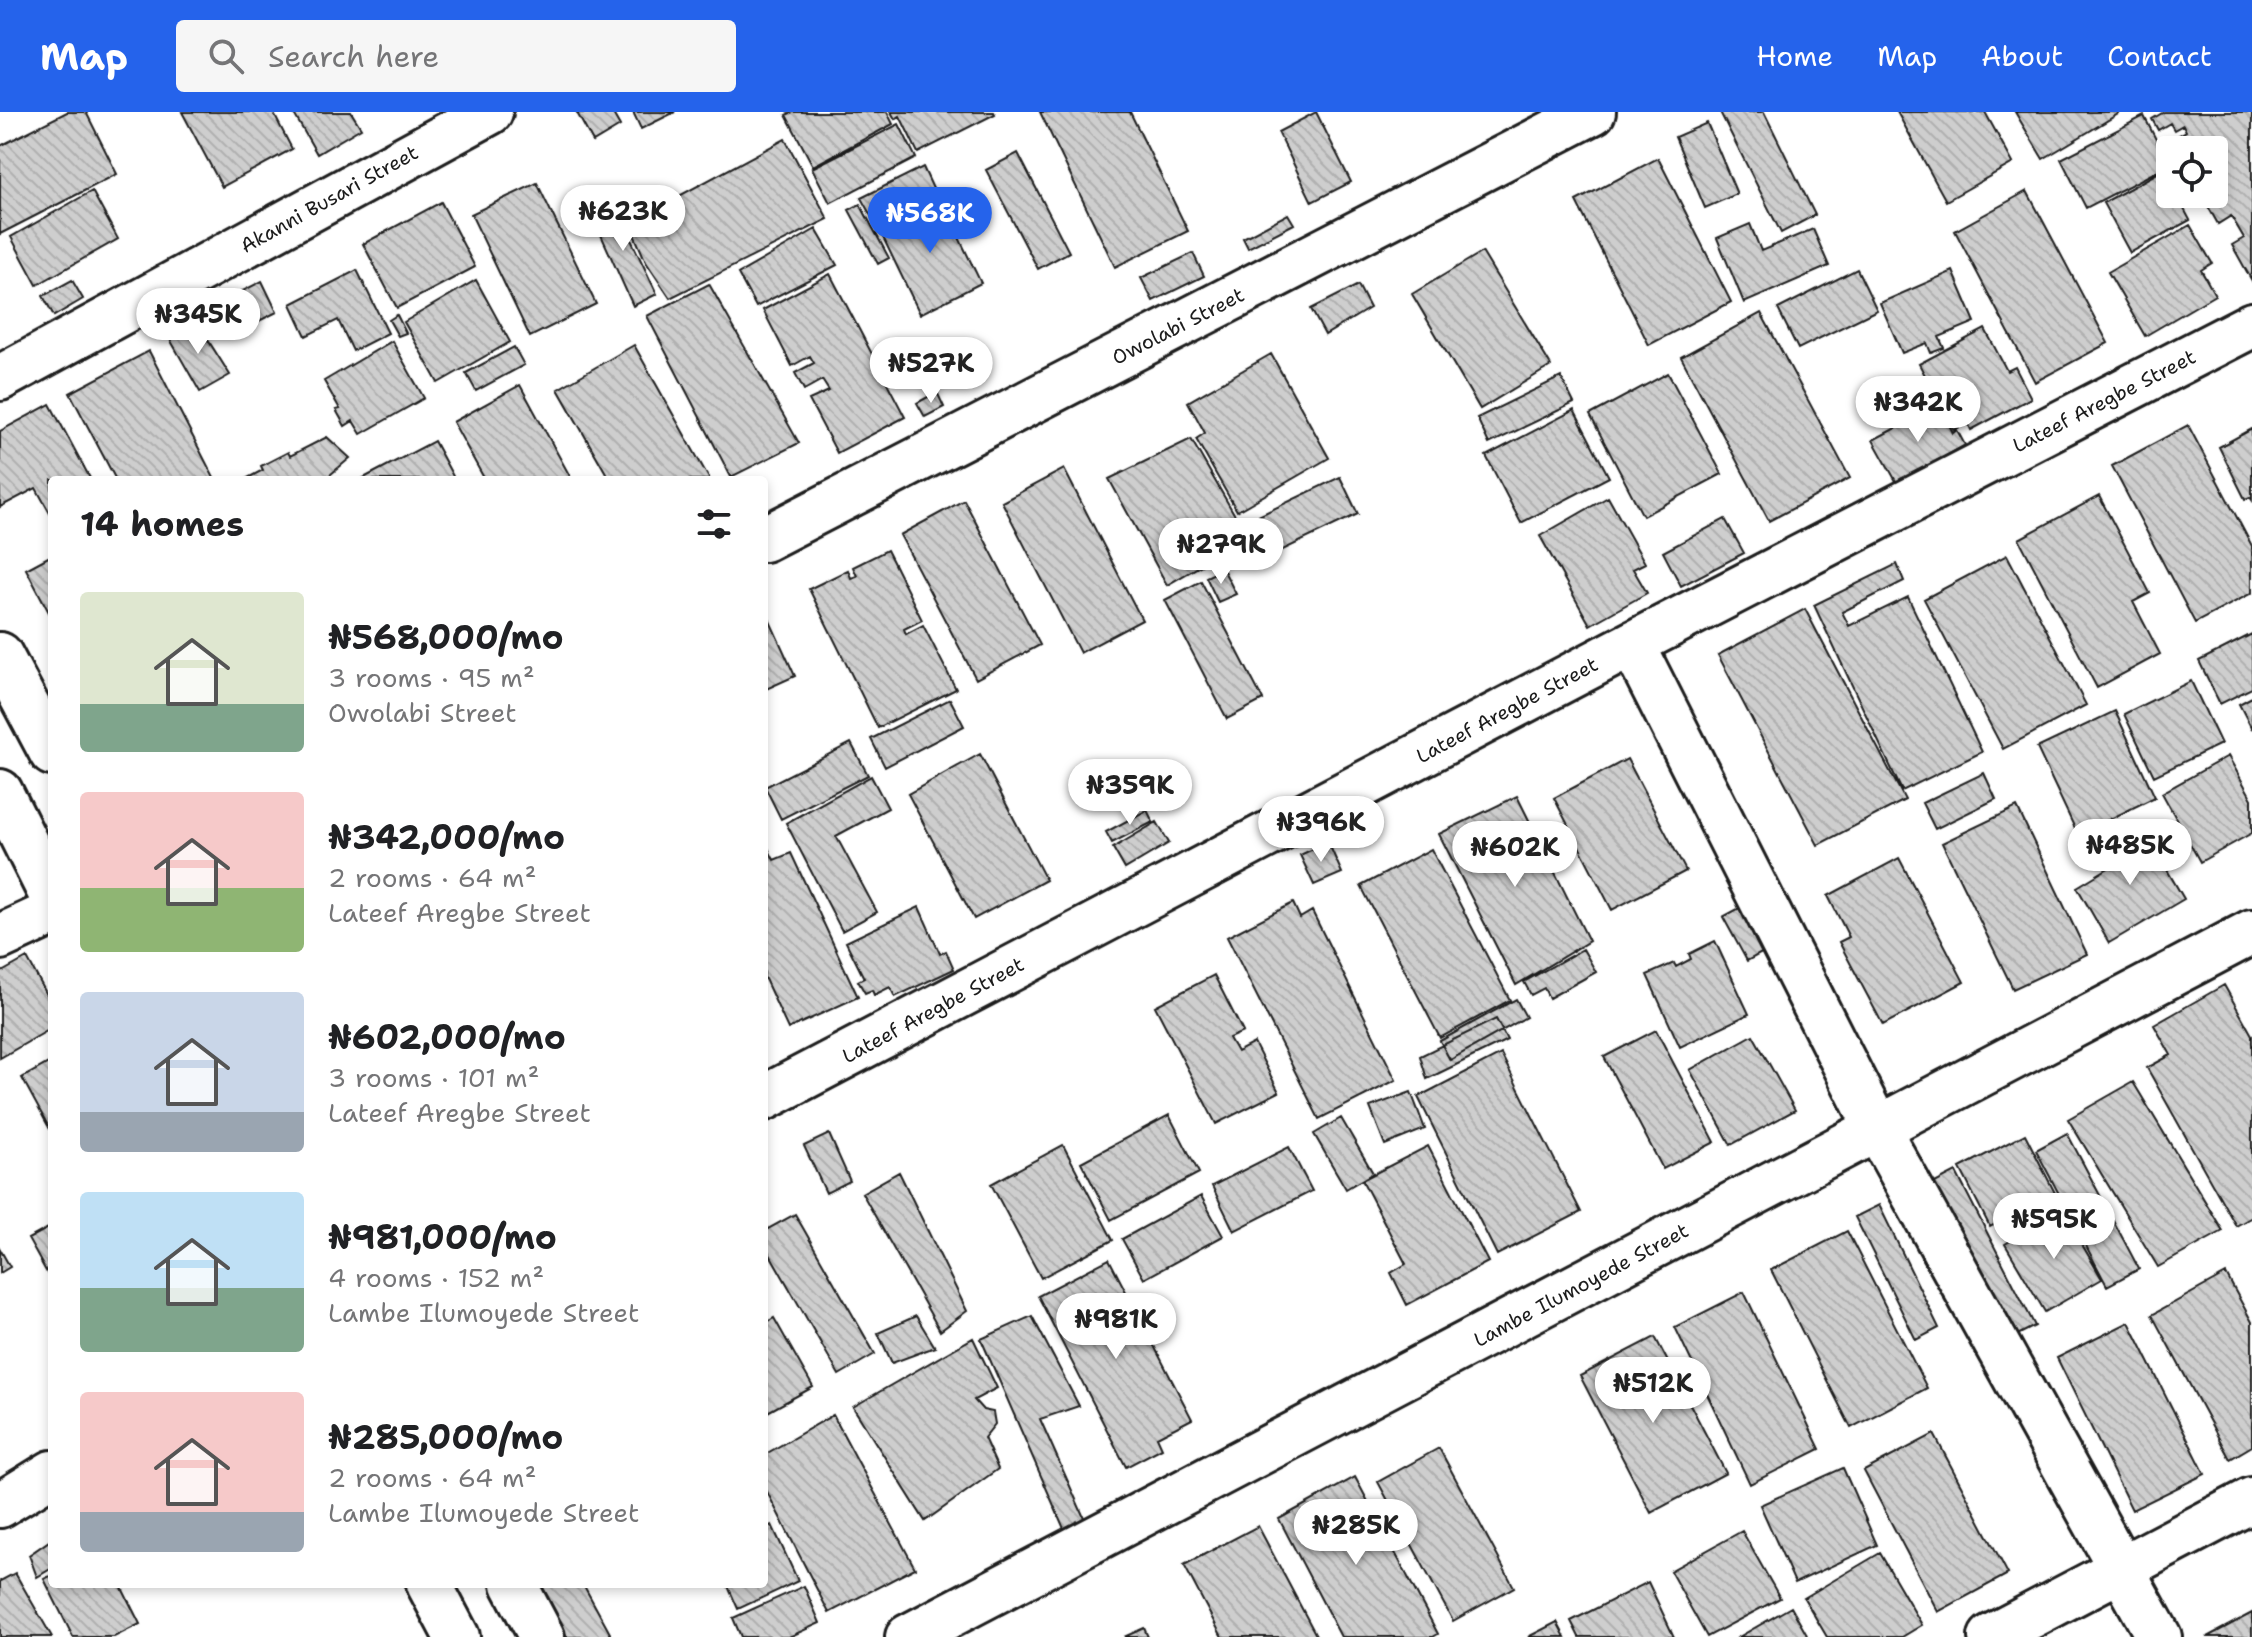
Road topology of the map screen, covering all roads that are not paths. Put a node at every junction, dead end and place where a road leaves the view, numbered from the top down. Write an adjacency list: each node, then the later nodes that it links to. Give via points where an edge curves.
1 (490, 112): 4 (street, Akanni Busari Street)
2 (1593, 112): 5 (street, Owolabi Street)
3 (2252, 325): 6 (street, Lateef Aregbe Street)
4 (0, 378)
5 (768, 537)
6 (1632, 644): 14 (street, Lateef Aregbe Street); 15 (street)
7 (3, 669): 8 (street)
8 (48, 746)
9 (0, 792): 10 (street)
10 (48, 888)
11 (48, 915): 13 (street)
12 (2252, 932): 15 (street, Lambe Ilumoyede Street)
13 (0, 937)
14 (768, 1096)
15 (1878, 1130): 19 (street); 24 (street, Lambe Ilumoyede Street)
16 (48, 1475): 18 (street)
17 (2252, 1500): 19 (street)
18 (0, 1505)
19 (2121, 1568): 25 (street); 26 (street)
20 (431, 1588): 22 (street)
21 (516, 1588): 23 (street)
22 (457, 1637)
23 (542, 1637)
24 (908, 1637)
25 (1991, 1637)
26 (2159, 1637)

